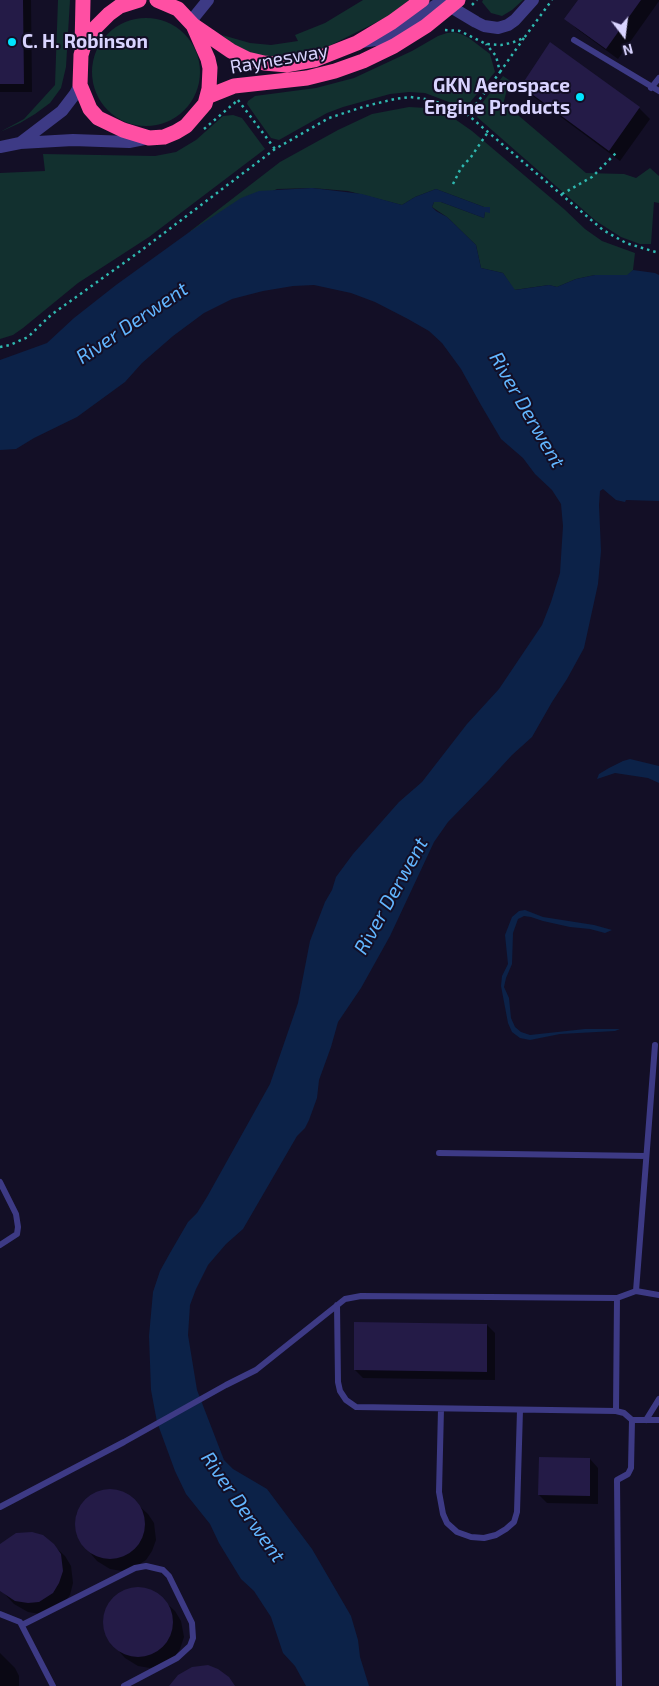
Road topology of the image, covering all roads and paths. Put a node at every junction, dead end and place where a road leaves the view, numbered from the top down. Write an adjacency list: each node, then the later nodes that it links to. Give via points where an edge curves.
1 (83, 0): 13 (highway)
2 (139, 0): 13 (highway, via 120,6 109,14 91,32)
3 (162, 0): 8 (highway, Raynesway, via 178,9)
4 (208, 0): 8 (street)
5 (422, 0): 11 (highway, Raynesway)
6 (533, 0): 7 (street, via 515,20 498,28 484,26)
7 (455, 3): 11 (street, via 444,0 383,39); 19 (highway, Raynesway, via 394,46 362,61 307,78 234,86)
8 (192, 23): 11 (highway, Raynesway, via 239,55 274,65 314,60); 19 (highway, via 208,59)
9 (524, 38): 14 (path)
10 (574, 40): 17 (lane)
11 (356, 43)
12 (486, 44): 14 (path, via 496,56)
13 (82, 48): 16 (highway)
14 (500, 72): 21 (path)
15 (659, 78): 17 (lane)
16 (80, 85): 23 (highway, via 90,109 98,118); 24 (street, via 62,111)
17 (651, 88): 18 (lane)
18 (659, 91)
19 (209, 96): 23 (highway, via 186,126 164,137)
20 (238, 100): 26 (path)
21 (468, 115): 22 (path); 26 (path, via 425,99 395,99 329,118)
22 (488, 132): 28 (path); 29 (path)
23 (150, 138): 24 (street, via 129,142 73,140)
24 (20, 143): 25 (street)
25 (0, 147)
26 (275, 149): 31 (path, via 51,315 28,337)
27 (617, 152): 29 (path, via 592,177)
28 (453, 184)
29 (562, 194): 30 (path, via 587,217 626,244)
30 (659, 253)
31 (0, 347)
32 (655, 1045): 33 (lane)
33 (656, 1070): 35 (lane)
34 (439, 1153): 35 (lane)
35 (646, 1156): 38 (lane)
36 (0, 1182): 37 (lane, via 16,1214 18,1227 17,1234)
37 (0, 1246)
38 (636, 1291): 39 (lane); 40 (lane)
39 (659, 1295)
40 (617, 1298): 41 (lane, via 361,1296 345,1299); 45 (lane)
41 (337, 1305): 43 (lane, via 338,1382 346,1400 356,1407 366,1408); 49 (lane, via 256,1370)
42 (659, 1399): 47 (lane)
43 (441, 1409): 44 (lane); 44 (lane, via 439,1492 442,1514 447,1524 457,1532 484,1538 506,1529 514,1522 517,1512)
44 (520, 1410): 45 (lane)
45 (616, 1411): 46 (lane)
46 (632, 1420): 47 (lane); 54 (lane, via 631,1468 628,1474 617,1480)
47 (646, 1420): 48 (lane)
48 (659, 1420)
49 (0, 1507)
50 (1, 1615): 51 (lane)
51 (22, 1625): 52 (lane); 53 (lane, via 135,1568 146,1566 163,1570 192,1623 190,1646 177,1658)
52 (53, 1686)
53 (124, 1686)
54 (619, 1686)

